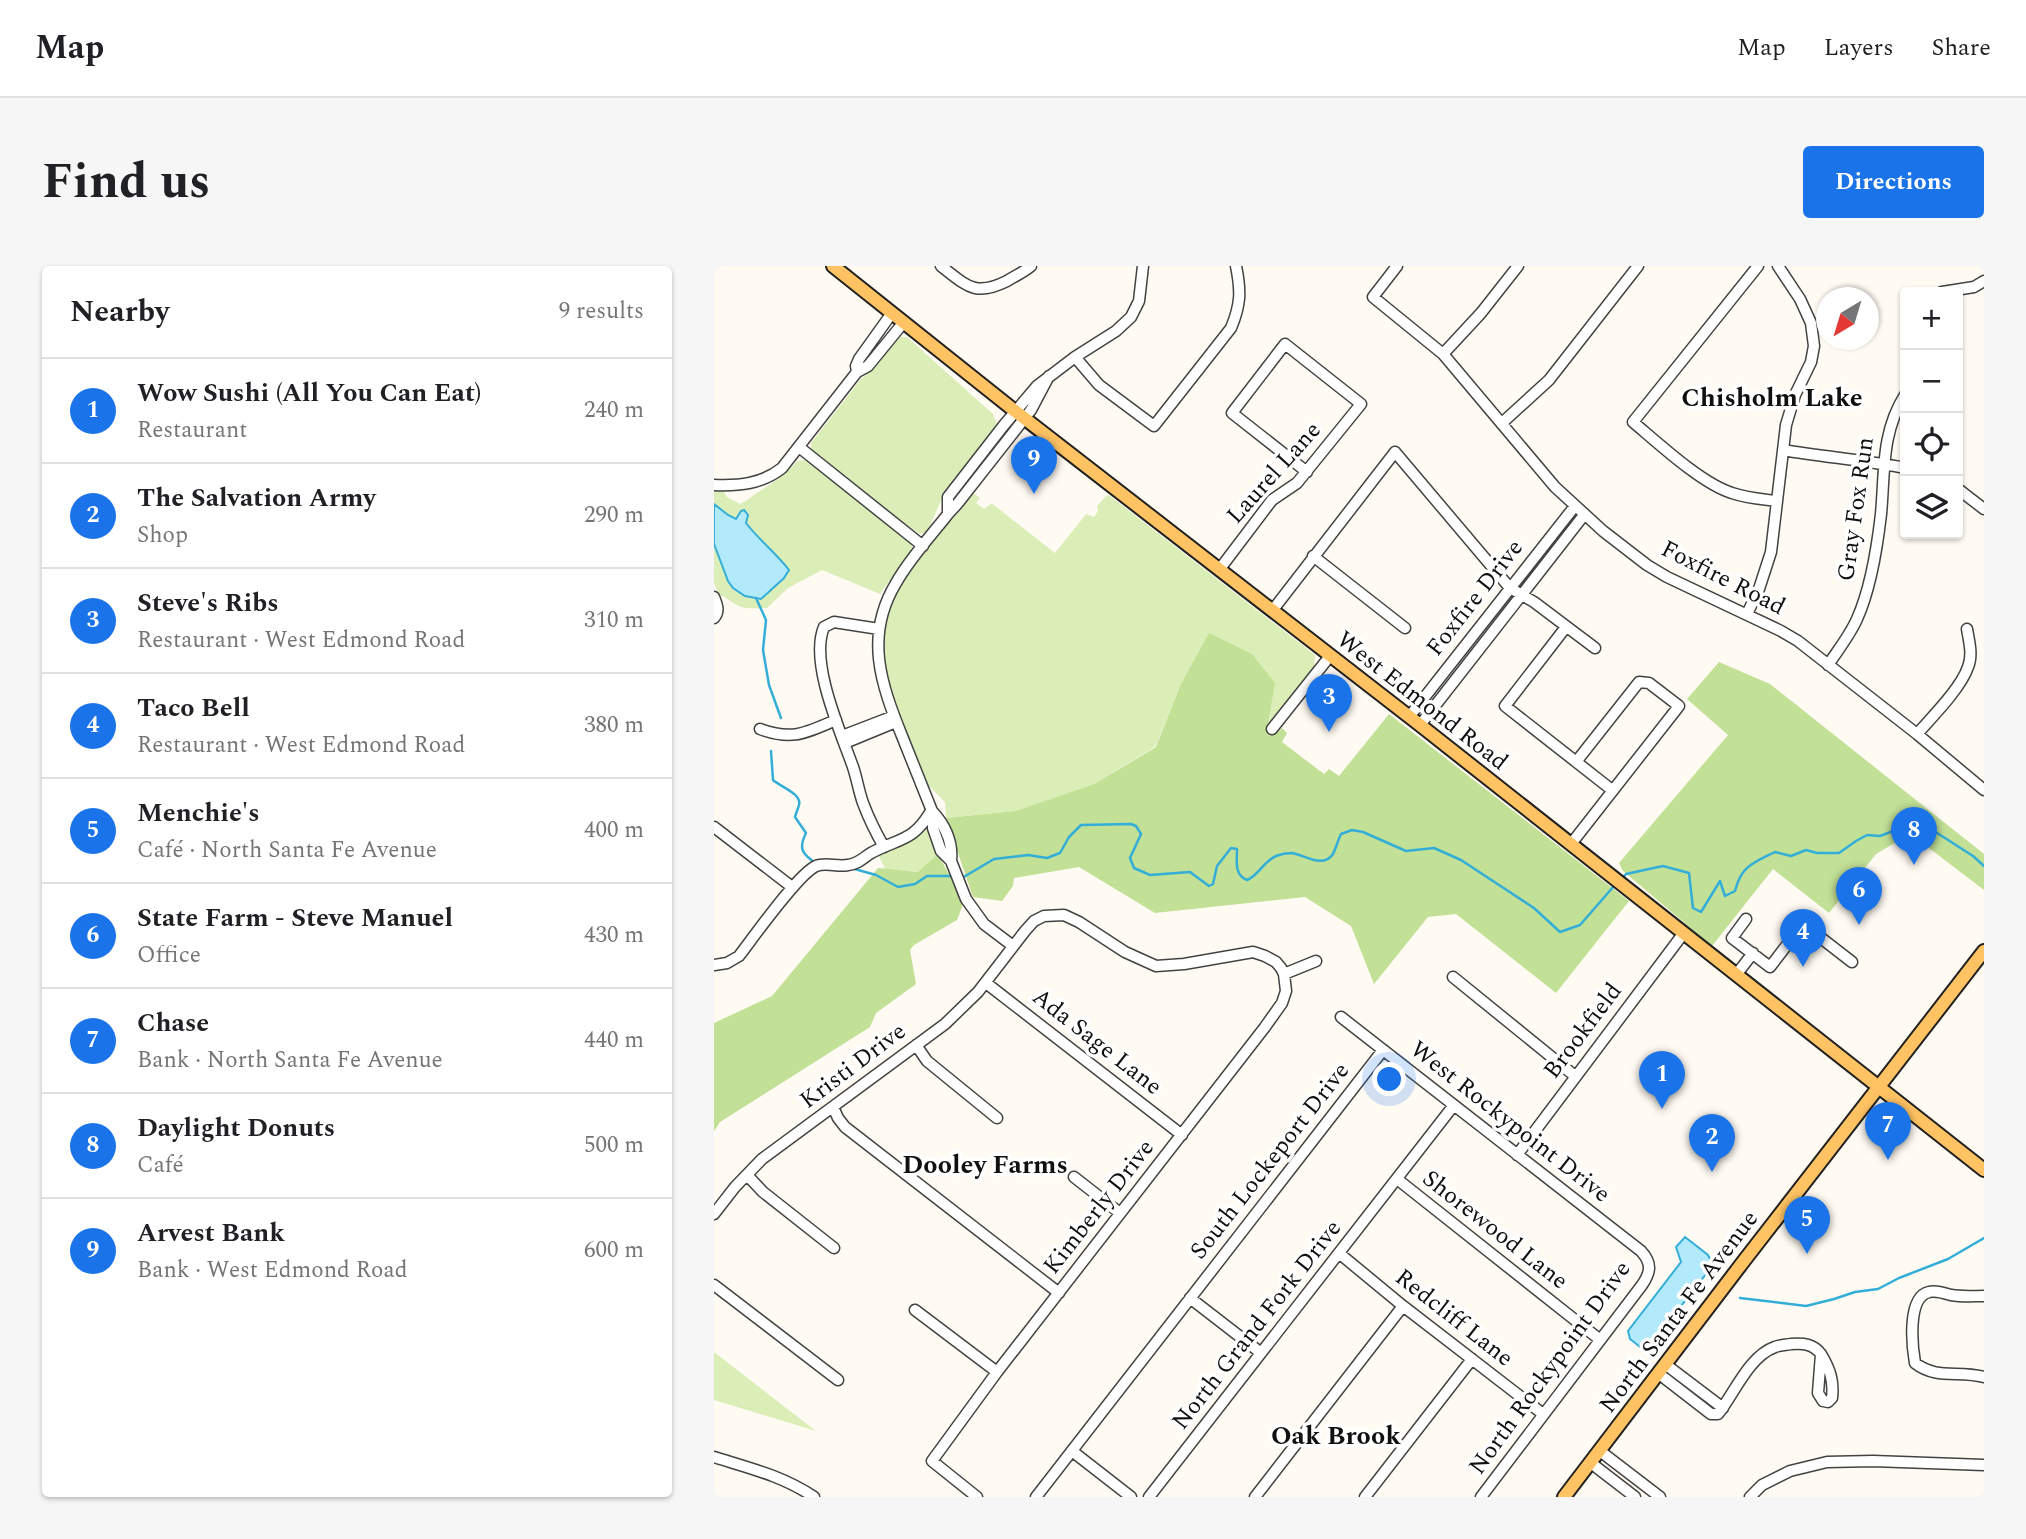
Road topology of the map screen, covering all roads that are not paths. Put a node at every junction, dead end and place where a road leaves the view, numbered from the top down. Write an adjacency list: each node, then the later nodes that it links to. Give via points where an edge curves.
1 (833, 266): 13 (main road, West Edmond Road)
2 (941, 266): 3 (street, via 978,289 992,288)
3 (1031, 266)
4 (1143, 266): 16 (street, via 1139,301 1131,317)
5 (1236, 266): 16 (street, via 1241,294 1231,328 1154,426 1099,385)
6 (1397, 266): 15 (street, Foxfire Road, via 1373,297)
7 (1518, 266): 15 (street)
8 (1638, 266): 20 (street, via 1549,380)
9 (1758, 266): 28 (street, via 1633,422 1721,489)
10 (1778, 266): 22 (street, via 1811,323 1814,346 1786,425)
11 (1984, 282): 12 (street)
12 (1963, 289)
13 (892, 313): 14 (main road, West Edmond Road); 17 (street, via 859,359)
14 (904, 322): 17 (street, via 868,366); 19 (main road, West Edmond Road)
15 (1443, 354): 20 (street, Foxfire Road)
16 (1075, 357): 19 (street, via 1049,376 1043,390)
17 (857, 372): 21 (street)
18 (1900, 404): 23 (street, Gray Fox Run, via 1888,431)
19 (1019, 415): 32 (street); 34 (main road, West Edmond Road)
20 (1502, 423): 29 (street, Foxfire Road)
21 (799, 447): 26 (street, via 770,477 739,485); 32 (street)
22 (1783, 450): 23 (street); 28 (street)
23 (1884, 464): 24 (street); 47 (street, Gray Fox Run, via 1871,574 1857,619)
24 (1900, 467)
25 (1307, 472): 25 (street, Laurel Lane, via 1361,404 1285,344 1232,413); 34 (street, Laurel Lane, via 1272,500)
26 (714, 485)
27 (1963, 493): 30 (street)
28 (1776, 501): 39 (street, via 1771,552)
29 (1575, 506): 31 (street, Foxfire Road); 35 (street, Foxfire Drive)
30 (1984, 509)
31 (1584, 516): 36 (street, Foxfire Drive); 39 (street, Foxfire Road, via 1647,565)
32 (923, 546): 43 (street, via 895,584)
33 (1313, 556): 35 (street, via 1395,452); 38 (street); 42 (street)
34 (1219, 570): 38 (main road, West Edmond Road)
35 (1510, 588): 36 (street); 48 (street, Foxfire Drive)
36 (1522, 595): 41 (street); 51 (street, Foxfire Drive)
37 (714, 597): 40 (street, via 718,607)
38 (1272, 611): 46 (main road, West Edmond Road)
39 (1747, 614): 47 (street, Foxfire Road, via 1798,640)
40 (714, 618)
41 (1566, 627): 45 (street); 56 (street, via 1505,706)
42 (1405, 628)
43 (879, 629): 49 (street, via 879,666); 50 (street, via 834,622 824,627 822,667)
44 (1967, 629): 54 (street, via 1969,667)
45 (1595, 648)
46 (1330, 656): 48 (main road, West Edmond Road); 53 (street)
47 (1828, 665): 54 (street, Foxfire Road)
48 (1409, 717): 51 (main road, West Edmond Road)
49 (895, 719): 55 (street); 59 (street)
50 (836, 720): 52 (street, via 802,734 778,735); 55 (street)
51 (1420, 725): 61 (main road, West Edmond Road)
52 (760, 729)
53 (1272, 729)
54 (1917, 734): 58 (street, Foxfire Road)
55 (843, 740): 62 (street, via 866,812)
56 (1576, 762): 57 (street); 57 (street, via 1639,682 1649,683 1679,706)
57 (1612, 790): 61 (street)
58 (1984, 790)
59 (932, 811): 62 (street, via 912,835); 66 (street, via 933,828 966,899 984,924)
60 (714, 827): 63 (street)
61 (1571, 844): 65 (main road, West Edmond Road)
62 (884, 847): 63 (street, via 857,863 815,866)
63 (792, 887): 71 (street, via 739,956)
64 (1746, 919): 68 (street, via 1732,938)
65 (1684, 934): 73 (main road, West Edmond Road); 79 (street, Brookfield)
66 (1013, 946): 72 (street, Kristi Drive, via 1034,921 1064,915 1125,953 1156,966 1253,952 1276,962); 75 (street, Kristi Drive)
67 (1984, 951): 80 (main road, North Santa Fe Avenue)
68 (1753, 953): 70 (street, via 1770,967 1803,924); 73 (street)
69 (1317, 961): 72 (street)
70 (1852, 962)
71 (714, 965)
72 (1284, 974): 84 (street, Kimberly Drive, via 1282,1003)
73 (1736, 975): 80 (main road, West Edmond Road)
74 (1453, 977): 79 (street)
75 (986, 983): 77 (street, Kristi Drive, via 945,1024); 84 (street, Ada Sage Lane)
76 (1340, 1017): 78 (street, West Rockypoint Drive)
77 (916, 1045): 82 (street, Kristi Drive); 83 (street, via 927,1061)
78 (1383, 1050): 81 (street, West Rockypoint Drive); 98 (street, South Lockeport Drive)
79 (1575, 1076): 85 (street, Brookfield)
80 (1879, 1086): 86 (main road, West Edmond Road); 105 (main road, North Santa Fe Avenue)
81 (1454, 1105): 85 (street, West Rockypoint Drive); 89 (street, North Grand Fork Drive)
82 (833, 1107): 87 (street, Kristi Drive); 96 (street, via 845,1127)
83 (997, 1118)
84 (1182, 1135): 90 (street, Kimberly Drive)
85 (1517, 1155): 94 (street, West Rockypoint Drive, via 1641,1251)
86 (1984, 1170)
87 (747, 1175): 91 (street, Kristi Drive); 92 (street)
88 (1074, 1177): 90 (street)
89 (1397, 1179): 93 (street, North Grand Fork Drive); 101 (street, Shorewood Lane)
90 (1120, 1213): 96 (street, Kimberly Drive)
91 (714, 1214)
92 (834, 1248)
93 (1340, 1254): 99 (street, Redcliff Lane); 102 (street, North Grand Fork Drive)
94 (1650, 1263): 101 (street, North Rockypoint Drive, via 1649,1275)
95 (714, 1285): 108 (street)
96 (1059, 1293): 106 (street, Kimberly Drive)
97 (1984, 1296): 107 (street, via 1929,1292 1916,1303 1913,1330 1915,1363 1922,1368 1931,1373)
98 (1191, 1298): 102 (street); 110 (street, South Lockeport Drive)
99 (1403, 1306): 104 (street, Redcliff Lane); 121 (street)
100 (915, 1310): 106 (street)
101 (1599, 1339): 109 (street, North Rockypoint Drive)
102 (1261, 1353): 120 (street, North Grand Fork Drive)
103 (1821, 1354): 105 (street, via 1808,1344 1776,1346 1758,1358 1723,1408)
104 (1472, 1359): 109 (street, Redcliff Lane); 122 (street)
105 (1661, 1369): 111 (main road, North Santa Fe Avenue)
106 (997, 1371): 117 (street, Kimberly Drive, via 932,1461)
107 (1984, 1377)
108 (838, 1380)
109 (1543, 1414): 115 (street, North Rockypoint Drive)
110 (1072, 1451): 118 (street, South Lockeport Drive); 119 (street)
111 (1600, 1451): 113 (main road, North Santa Fe Avenue); 126 (street)
112 (714, 1457): 116 (street, via 777,1476)
113 (1591, 1463): 124 (main road, North Santa Fe Avenue); 125 (street)
114 (1984, 1465): 127 (street, via 1827,1462 1790,1471 1762,1485)
115 (1484, 1493): 123 (street)
116 (814, 1497)
117 (977, 1497)
118 (1036, 1497)
119 (1131, 1497)
120 (1149, 1497)
121 (1255, 1497)
122 (1365, 1497)
123 (1497, 1497)
124 (1564, 1497)
125 (1635, 1497)
126 (1660, 1497)
127 (1750, 1497)

